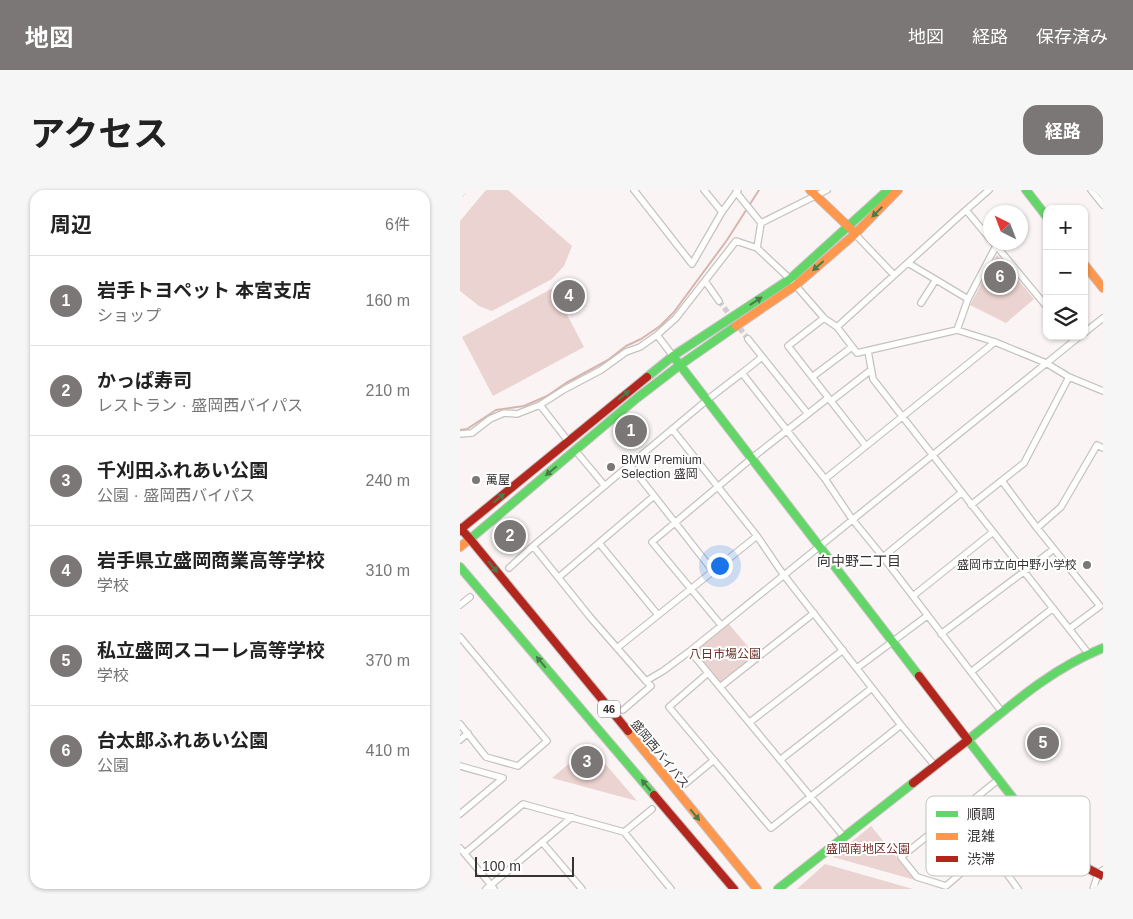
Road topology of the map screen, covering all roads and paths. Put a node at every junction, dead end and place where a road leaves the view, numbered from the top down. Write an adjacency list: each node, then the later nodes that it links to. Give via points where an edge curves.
1 (463, 190): 12 (street)
2 (634, 190): 16 (street, via 692,264)
3 (704, 190): 16 (street)
4 (827, 190): 11 (street)
5 (888, 190): 18 (main road)
6 (898, 190): 18 (main road, one-way to 18)
7 (989, 190): 14 (street)
8 (1026, 190): 15 (main road)
9 (1091, 190): 13 (street)
10 (737, 191): 16 (street); 17 (street)
11 (813, 193): 17 (street); 18 (main road)
12 (460, 194)
13 (1103, 205)
14 (966, 210): 19 (street); 23 (street)
15 (1043, 211)
16 (722, 212)
17 (761, 223): 20 (street)
18 (852, 230): 25 (street); 26 (main road); 29 (main road, one-way to 29)
19 (983, 231)
20 (757, 248): 26 (street); 27 (street, via 736,241)
21 (992, 250): 31 (street)
22 (1000, 250): 33 (street)
23 (908, 263): 25 (street); 28 (street)
24 (1088, 269): 30 (main road)
25 (894, 275): 37 (street)
26 (790, 279): 29 (street); 46 (main road, one-way to 26)
27 (705, 281): 32 (street); 40 (street, via 676,318)
28 (936, 281): 31 (street); 34 (street)
29 (796, 285): 35 (street); 49 (main road)
30 (1103, 288)
31 (968, 300): 39 (street)
32 (719, 301)
33 (1043, 302)
34 (921, 303)
35 (824, 318): 37 (street); 52 (street, via 788,346)
36 (1103, 318): 38 (street)
37 (837, 327): 44 (street)
38 (1088, 329)
39 (957, 330): 43 (street); 45 (street)
40 (657, 335): 46 (street); 57 (street)
41 (748, 339): 47 (street)
42 (1073, 340): 48 (street)
43 (995, 342): 48 (street); 59 (street)
44 (852, 346): 45 (street, via 857,353); 52 (street)
45 (868, 351): 50 (street)
46 (673, 356): 49 (main road); 63 (main road, one-way to 46)
47 (762, 357): 51 (street); 58 (street)
48 (1046, 364): 53 (street); 67 (street)
49 (680, 365): 56 (main road); 66 (main road)
50 (871, 370): 55 (street); 59 (street, via 873,380)
51 (742, 373): 56 (street); 61 (street)
52 (812, 377): 55 (street)
53 (1069, 377): 54 (street); 71 (street, via 1024,463)
54 (1103, 390)
55 (830, 399): 58 (street); 64 (street)
56 (707, 400): 60 (street); 68 (main road)
57 (540, 405): 62 (street, via 517,414 504,413 472,433); 63 (street)
58 (808, 414): 61 (street)
59 (902, 417): 64 (street); 67 (street)
60 (672, 429): 69 (street); 73 (street)
61 (787, 430): 68 (street); 70 (street)
62 (460, 434)
63 (568, 441): 80 (main road, one-way to 63)
64 (866, 446): 70 (street)
65 (1103, 448): 79 (street, via 1097,445 1061,507)
66 (575, 450): 72 (street); 83 (main road, one-way to 83)
67 (932, 455): 74 (street); 77 (street)
68 (752, 458): 73 (street); 85 (main road)
69 (630, 465): 72 (street); 75 (street)
70 (825, 479): 77 (street)
71 (1002, 481): 76 (street); 79 (street)
72 (605, 486): 86 (street)
73 (718, 487): 78 (street); 82 (street)
74 (962, 493): 76 (street); 89 (street)
75 (654, 496): 78 (street); 84 (street)
76 (971, 505): 81 (street)
77 (852, 519): 85 (street); 89 (street)
78 (676, 523): 92 (street); 96 (street, via 652,542)
79 (1036, 528): 88 (street)
80 (460, 529): 83 (main road, 盛岡西バイパス / 46)
81 (993, 532): 93 (street); 98 (street)
82 (757, 536): 92 (street); 94 (street)
83 (470, 539): 87 (main road); 153 (main road, 盛岡西バイパス / 46, one-way to 153)
84 (599, 543): 95 (street); 103 (street)
85 (820, 545): 94 (street); 109 (main road)
86 (533, 546): 91 (street); 95 (street)
87 (460, 547)
88 (1054, 549): 93 (street); 101 (street)
89 (883, 557): 98 (street)
90 (460, 567): 152 (main road, 46, one-way to 90)
91 (509, 568)
92 (713, 571): 96 (street)
93 (1023, 571): 100 (street); 107 (street)
94 (784, 574): 102 (street); 105 (street)
95 (558, 577): 110 (street)
96 (691, 589): 103 (street); 105 (street)
97 (470, 596): 99 (street)
98 (913, 596): 104 (street)
99 (460, 605)
100 (1053, 608): 106 (street); 116 (street)
101 (1102, 608): 106 (street)
102 (814, 613): 113 (street); 119 (street)
103 (658, 615): 110 (street)
104 (927, 616): 107 (street); 109 (street)
105 (721, 625): 112 (street)
106 (1069, 629): 114 (street)
107 (941, 634): 116 (street)
108 (460, 637): 126 (street, via 547,741 518,766 486,757)
109 (892, 642): 115 (street); 128 (main road)
110 (617, 648): 118 (street)
111 (1103, 648): 114 (main road)
112 (690, 650): 117 (street); 118 (street)
113 (843, 650): 115 (street); 123 (street)
114 (1088, 653): 122 (main road, via 1055,672)
115 (857, 668): 120 (street)
116 (971, 672): 122 (street)
117 (708, 673): 119 (street); 129 (street, via 669,707)
118 (646, 681): 121 (street, via 651,686)
119 (720, 687): 123 (street)
120 (872, 688): 125 (street); 130 (street)
121 (623, 710)
122 (1002, 712): 128 (main road)
123 (750, 722): 130 (street)
124 (460, 724): 126 (street)
125 (901, 725): 132 (street); 137 (street)
126 (468, 733): 127 (street)
127 (460, 740)
128 (968, 740): 132 (main road); 133 (main road)
129 (714, 760): 134 (street); 137 (street, via 771,828)
130 (780, 760): 137 (street)
131 (460, 766): 139 (street, via 503,778)
132 (935, 766): 142 (main road)
133 (998, 780): 135 (street); 136 (main road)
134 (685, 784)
135 (978, 796)
136 (1011, 796)
137 (810, 797): 142 (street)
138 (652, 808): 141 (street)
139 (460, 814)
140 (572, 817): 141 (street); 144 (street); 145 (street, via 523,804)
141 (624, 832): 151 (street)
142 (844, 837): 154 (main road)
143 (926, 837): 147 (street, via 901,856 917,877 946,886)
144 (542, 842): 149 (street); 150 (street)
145 (461, 850): 149 (street)
146 (1101, 874): 156 (street)
147 (958, 876)
148 (1008, 876): 155 (street)
149 (490, 888)
150 (582, 889)
151 (671, 889)
152 (734, 889)
153 (756, 889)
154 (778, 889)
155 (1018, 889)
156 (1093, 889)

